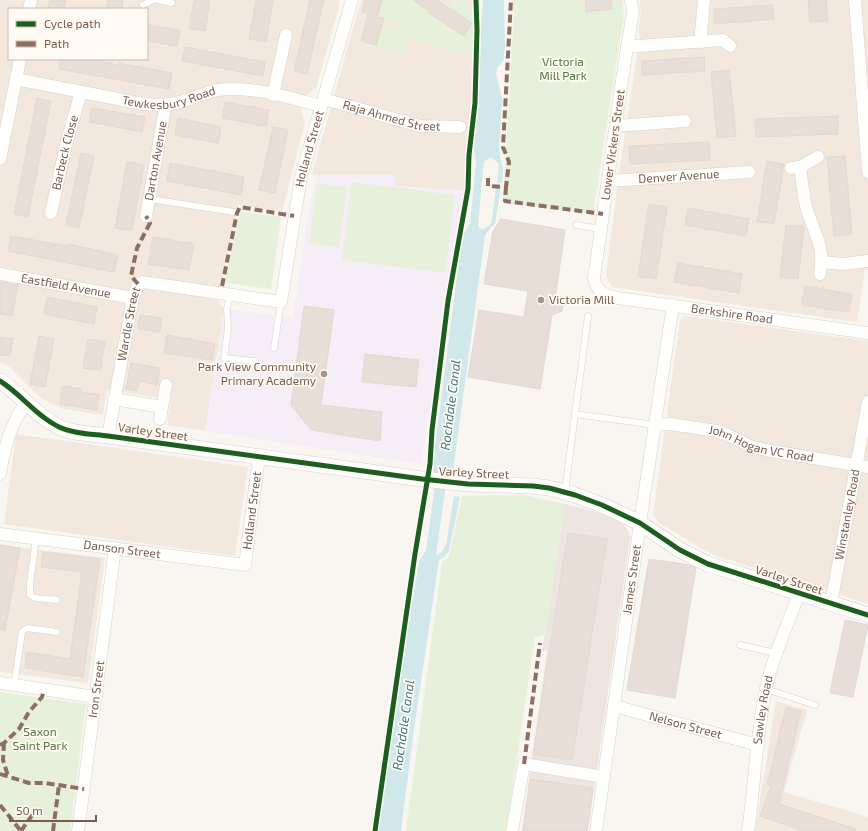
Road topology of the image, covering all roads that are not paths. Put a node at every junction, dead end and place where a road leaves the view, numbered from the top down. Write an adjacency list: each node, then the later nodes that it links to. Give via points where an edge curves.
1 (153, 0): 8 (lane)
2 (157, 0): 7 (lane)
3 (352, 0): 18 (street, Holland Street)
4 (631, 0): 11 (street, Lower Vickers Street, via 633,11)
5 (704, 0): 10 (street)
6 (855, 0): 13 (street)
7 (172, 3)
8 (143, 5)
9 (286, 35): 17 (street)
10 (702, 42): 11 (street); 12 (street, via 723,40)
11 (628, 46): 22 (street, Lower Vickers Street)
12 (730, 46)
13 (864, 49): 25 (street)
14 (20, 60): 15 (street)
15 (16, 79): 16 (street, Tewkesbury Road); 20 (street)
16 (81, 92): 19 (street, Tewkesbury Road, via 143,104); 32 (street, Barbeck Close)
17 (273, 95): 18 (street, Tewkesbury Road); 19 (street, Tewkesbury Road, via 227,89)
18 (322, 103): 23 (street, Raja Ahmed Street, via 420,126); 43 (street, Holland Street, via 301,177)
19 (165, 105): 30 (street, Darton Avenue)
20 (4, 116): 26 (street)
21 (685, 120): 22 (street)
22 (616, 126): 29 (street, Lower Vickers Street)
23 (460, 128)
24 (818, 157): 37 (street, via 796,168 806,206 820,243)
25 (867, 157): 28 (street)
26 (0, 159)
27 (749, 172): 29 (street, Denver Avenue)
28 (868, 172)
29 (608, 181): 35 (street, Lower Vickers Street)
30 (150, 199): 31 (lane); 33 (street, Darton Avenue)
31 (234, 212)
32 (51, 213)
33 (146, 216)
34 (576, 225): 35 (lane)
35 (601, 229): 40 (street, Lower Vickers Street, via 594,278)
36 (868, 261): 37 (street, via 842,264)
37 (821, 262): 39 (street)
38 (0, 274): 42 (street, Eastfield Avenue)
39 (820, 274)
40 (598, 289): 44 (street, Berkshire Road, via 611,297)
41 (230, 295): 42 (street, Wardle Street, via 142,282 136,287); 43 (street, Wardle Street); 48 (lane, via 224,358)
42 (133, 298): 51 (street, Wardle Street)
43 (281, 302): 47 (lane)
44 (673, 305): 46 (street, Berkshire Road); 55 (street, James Street)
45 (588, 316): 54 (lane)
46 (868, 333)
47 (274, 348)
48 (255, 361)
49 (0, 381): 52 (street, Varley Street)
50 (166, 385): 51 (street, via 161,413)
51 (114, 399): 56 (street, Wardle Street)
52 (26, 402): 56 (street, Varley Street, via 60,428); 59 (street, via 10,431)
53 (868, 402): 58 (street, Winstanley Road)
54 (575, 414): 55 (lane); 60 (lane)
55 (655, 425): 58 (street, John Hogan VC Road, via 670,424 717,431 764,450); 61 (street, James Street)
56 (108, 436): 57 (street, Varley Street)
57 (260, 456): 60 (street, Varley Street, via 422,480 533,486); 65 (street, Holland Street)
58 (862, 466): 68 (street, Winstanley Road)
59 (0, 474)
60 (565, 492): 61 (street, Varley Street, via 602,505)
61 (640, 523): 66 (street, Varley Street, via 680,550 708,564); 78 (street, James Street)
62 (0, 534): 63 (street, Danson Street)
63 (36, 538): 64 (street, Danson Street); 67 (lane, via 30,595 35,598)
64 (115, 548): 65 (street, Danson Street); 76 (street, Iron Street)
65 (245, 565)
66 (799, 593): 68 (street, Varley Street); 72 (street, Sawley Road)
67 (58, 600)
68 (831, 604): 69 (street, Varley Street)
69 (868, 615)
70 (57, 632): 74 (lane, via 27,628 22,632)
71 (740, 645): 72 (lane)
72 (776, 653): 75 (street, Sawley Road)
73 (0, 684): 74 (street)
74 (14, 686): 76 (street)
75 (766, 689): 77 (lane); 79 (street, Sawley Road)
76 (96, 697): 82 (street, Iron Street)
77 (815, 705)
78 (614, 706): 79 (street, Nelson Street); 80 (street, James Street)
79 (758, 745): 81 (street, Sawley Road)
80 (604, 777): 83 (street, via 524,764); 84 (street, James Street)
81 (750, 830)
82 (78, 831)
83 (512, 831)
84 (596, 831)

